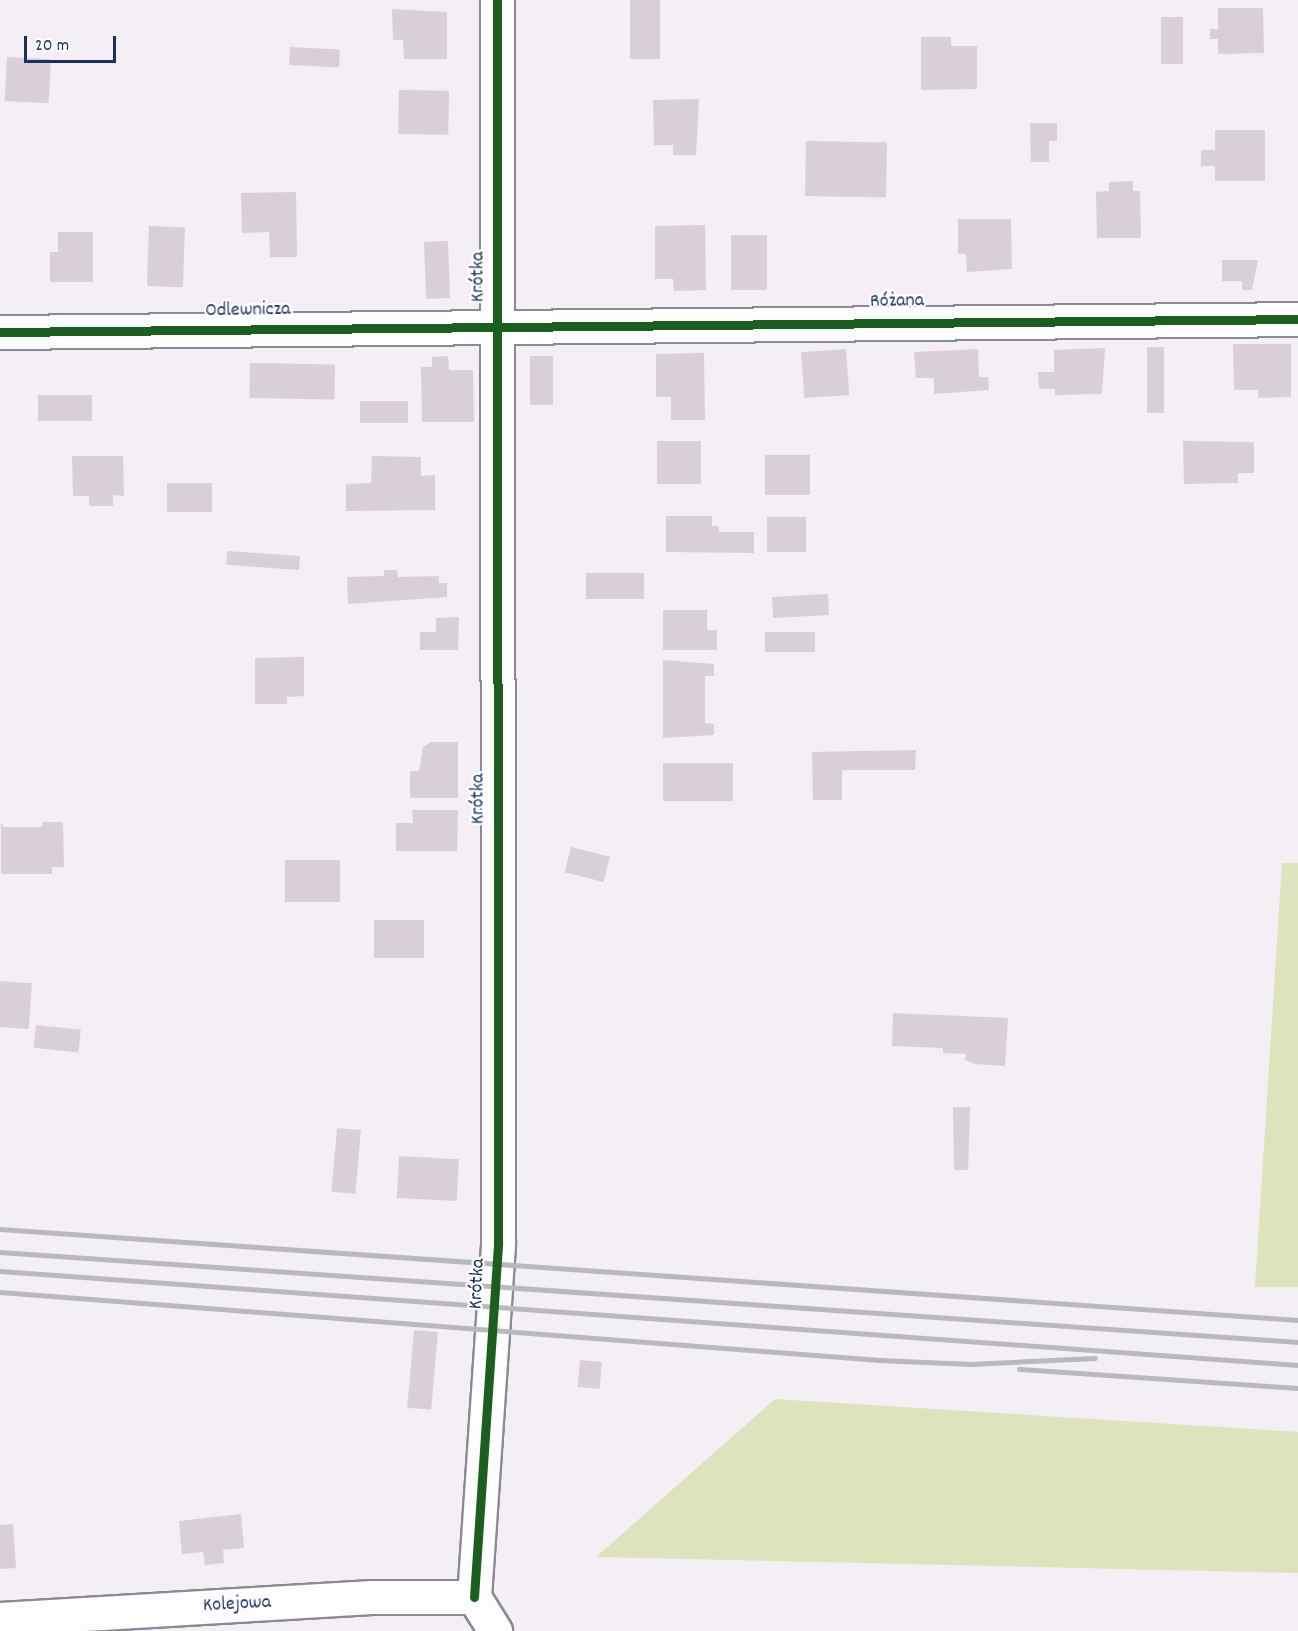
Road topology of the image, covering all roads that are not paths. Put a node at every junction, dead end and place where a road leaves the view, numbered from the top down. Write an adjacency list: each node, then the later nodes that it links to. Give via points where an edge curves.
1 (497, 0): 3 (street, Krótka)
2 (1298, 319): 3 (street, Różana)
3 (497, 325): 4 (street, Odlewnicza); 5 (street, Krótka, via 498,1242)
4 (0, 332)
5 (474, 1597): 6 (street, Kolejowa, via 371,1597); 7 (street)
6 (0, 1619)
7 (495, 1631)

